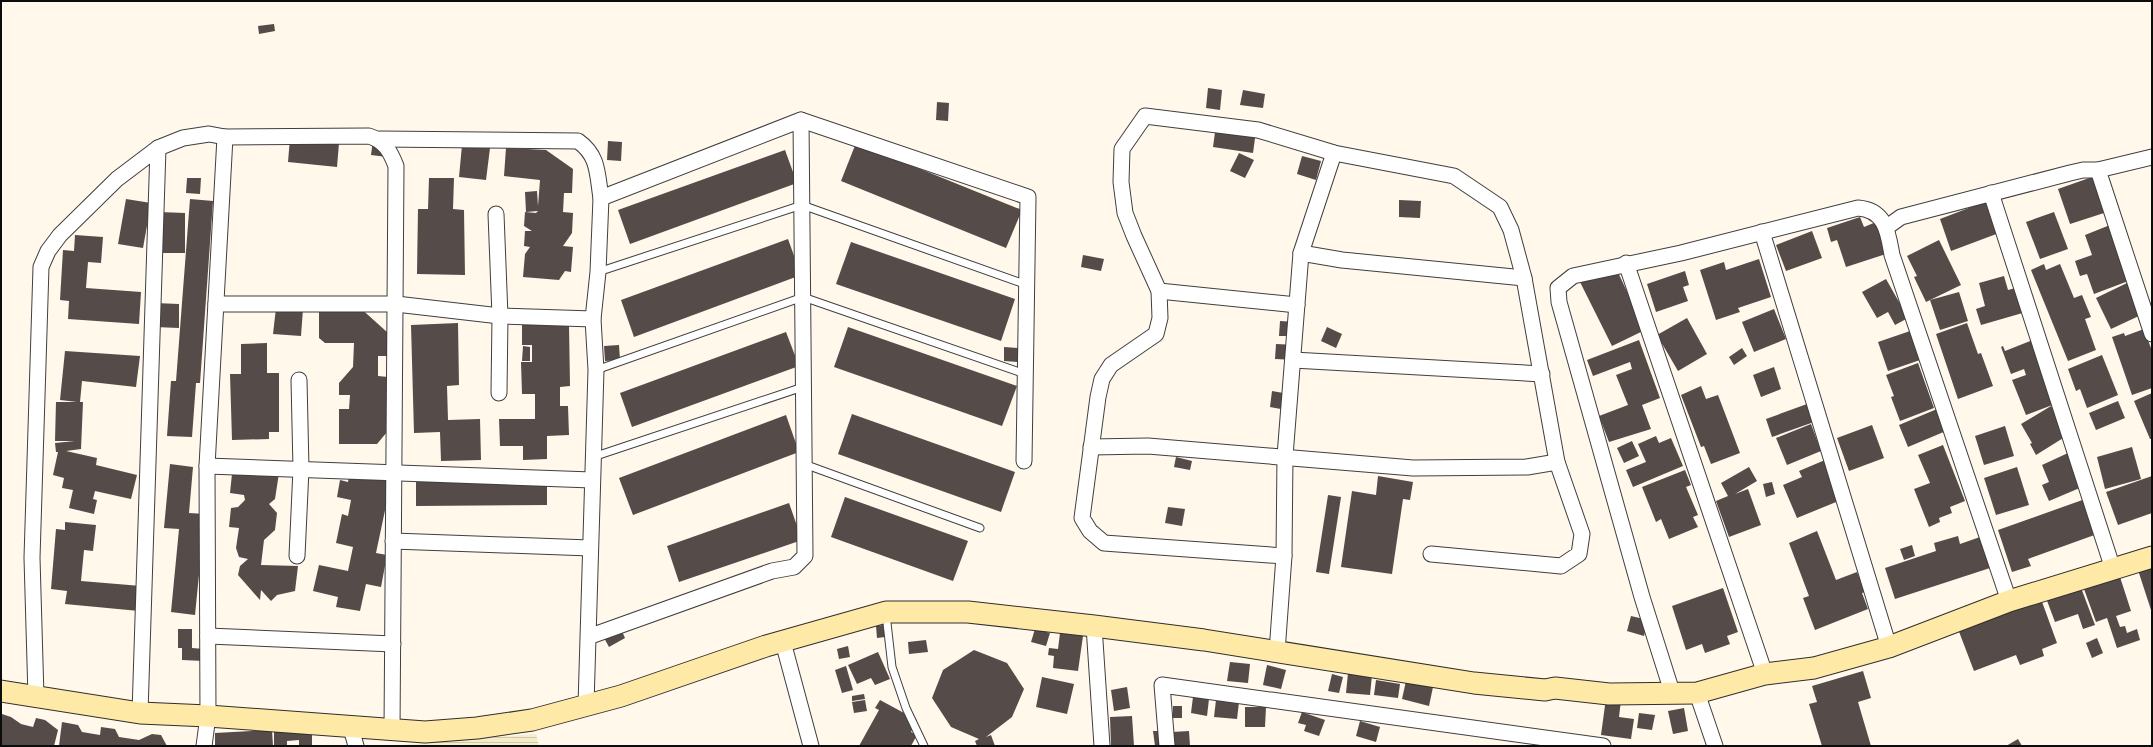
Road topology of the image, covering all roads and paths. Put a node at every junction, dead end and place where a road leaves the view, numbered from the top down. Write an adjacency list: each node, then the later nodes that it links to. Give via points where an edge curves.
1 (801, 120): 9 (street); 10 (street); 18 (street, via 1028,197)
2 (225, 137): 3 (street, via 369,136); 4 (street, via 209,134 183,138); 21 (street)
3 (380, 139): 9 (street, via 578,141 587,147 594,158); 22 (street, via 390,150 396,166)
4 (158, 148): 65 (street, via 117,179 60,235 48,251 41,268 32,558); 67 (street)
5 (1334, 153): 14 (street); 17 (street, via 1454,176 1500,207 1511,230); 19 (street, via 1258,130 1145,116 1122,149 1121,182 1125,213)
6 (2152, 157): 7 (street)
7 (2098, 170): 8 (street, via 2083,170); 26 (street)
8 (1991, 193): 12 (street, via 1900,217); 51 (street)
9 (601, 198): 16 (street)
10 (802, 205): 16 (lane); 18 (lane); 20 (street)
11 (496, 214): 24 (street)
12 (1887, 227): 13 (street, via 1867,208 1858,208); 52 (street, via 1892,255)
13 (1762, 232): 15 (street, via 1681,253); 59 (street)
14 (1301, 253): 17 (street, via 1342,260); 23 (street)
15 (1626, 263): 61 (street); 64 (street, via 1573,276 1558,288 1559,302)
16 (598, 272): 25 (street)
17 (1524, 278): 30 (street)
18 (1027, 285): 29 (street)
19 (1159, 291): 23 (street); 34 (street, via 1160,318 1156,334 1111,365 1102,379)
20 (803, 297): 28 (lane); 29 (lane); 32 (street)
21 (216, 304): 22 (street); 40 (street)
22 (396, 304): 24 (street); 42 (street)
23 (1297, 305): 27 (street)
24 (500, 316): 25 (street); 33 (street)
25 (594, 319): 28 (street)
26 (2152, 334)
27 (1293, 360): 30 (street); 36 (street)
28 (596, 370): 35 (street)
29 (1025, 374): 37 (street)
30 (1542, 374): 38 (street)
31 (299, 380): 41 (street)
32 (803, 387): 35 (lane); 39 (street)
33 (499, 393)
34 (1091, 447): 36 (street, via 1148,446); 49 (street, via 1082,518 1090,531 1104,543)
35 (593, 456): 43 (street)
36 (1285, 456): 38 (street, via 1413,468 1527,467); 49 (street)
37 (1024, 461)
38 (1557, 462): 47 (street, via 1582,534 1580,554 1561,566)
39 (804, 464): 44 (lane); 56 (street, via 805,556 794,566 772,571)
40 (207, 466): 41 (street); 55 (street)
41 (301, 469): 42 (street); 48 (street)
42 (394, 472): 43 (street); 45 (street)
43 (592, 480): 46 (street)
44 (980, 528)
45 (393, 541): 46 (street); 58 (street)
46 (590, 548): 56 (street)
47 (1431, 554)
48 (297, 556)
49 (1284, 556): 60 (street)
50 (2152, 557): 51 (main road)
51 (2113, 570): 52 (main road)
52 (2009, 602): 59 (main road)
53 (886, 612): 54 (main road, via 968,612); 57 (main road); 73 (lane, via 892,667 906,708)
54 (1094, 626): 60 (main road); 74 (street)
55 (208, 636): 58 (street); 68 (street)
56 (588, 637): 66 (street)
57 (783, 642): 66 (main road, via 621,696); 72 (street)
58 (393, 644): 69 (street)
59 (1889, 646): 61 (main road, via 1814,668)
60 (1277, 652): 64 (main road, via 1482,684 1609,694)
61 (1765, 674): 63 (main road)
62 (1, 691): 65 (main road)
63 (1697, 694): 64 (main road); 77 (street)
64 (1672, 695)
65 (36, 697): 67 (main road)
66 (586, 705): 69 (main road, via 532,720 477,728 425,732)
67 (140, 713): 68 (main road)
68 (208, 716): 70 (main road); 71 (street)
69 (392, 730): 70 (main road)
70 (353, 737)
71 (204, 746)
72 (811, 746)
73 (924, 746)
74 (1102, 746)
75 (1167, 746): 76 (street, via 1162,685)
76 (1603, 746)
77 (1714, 746)

